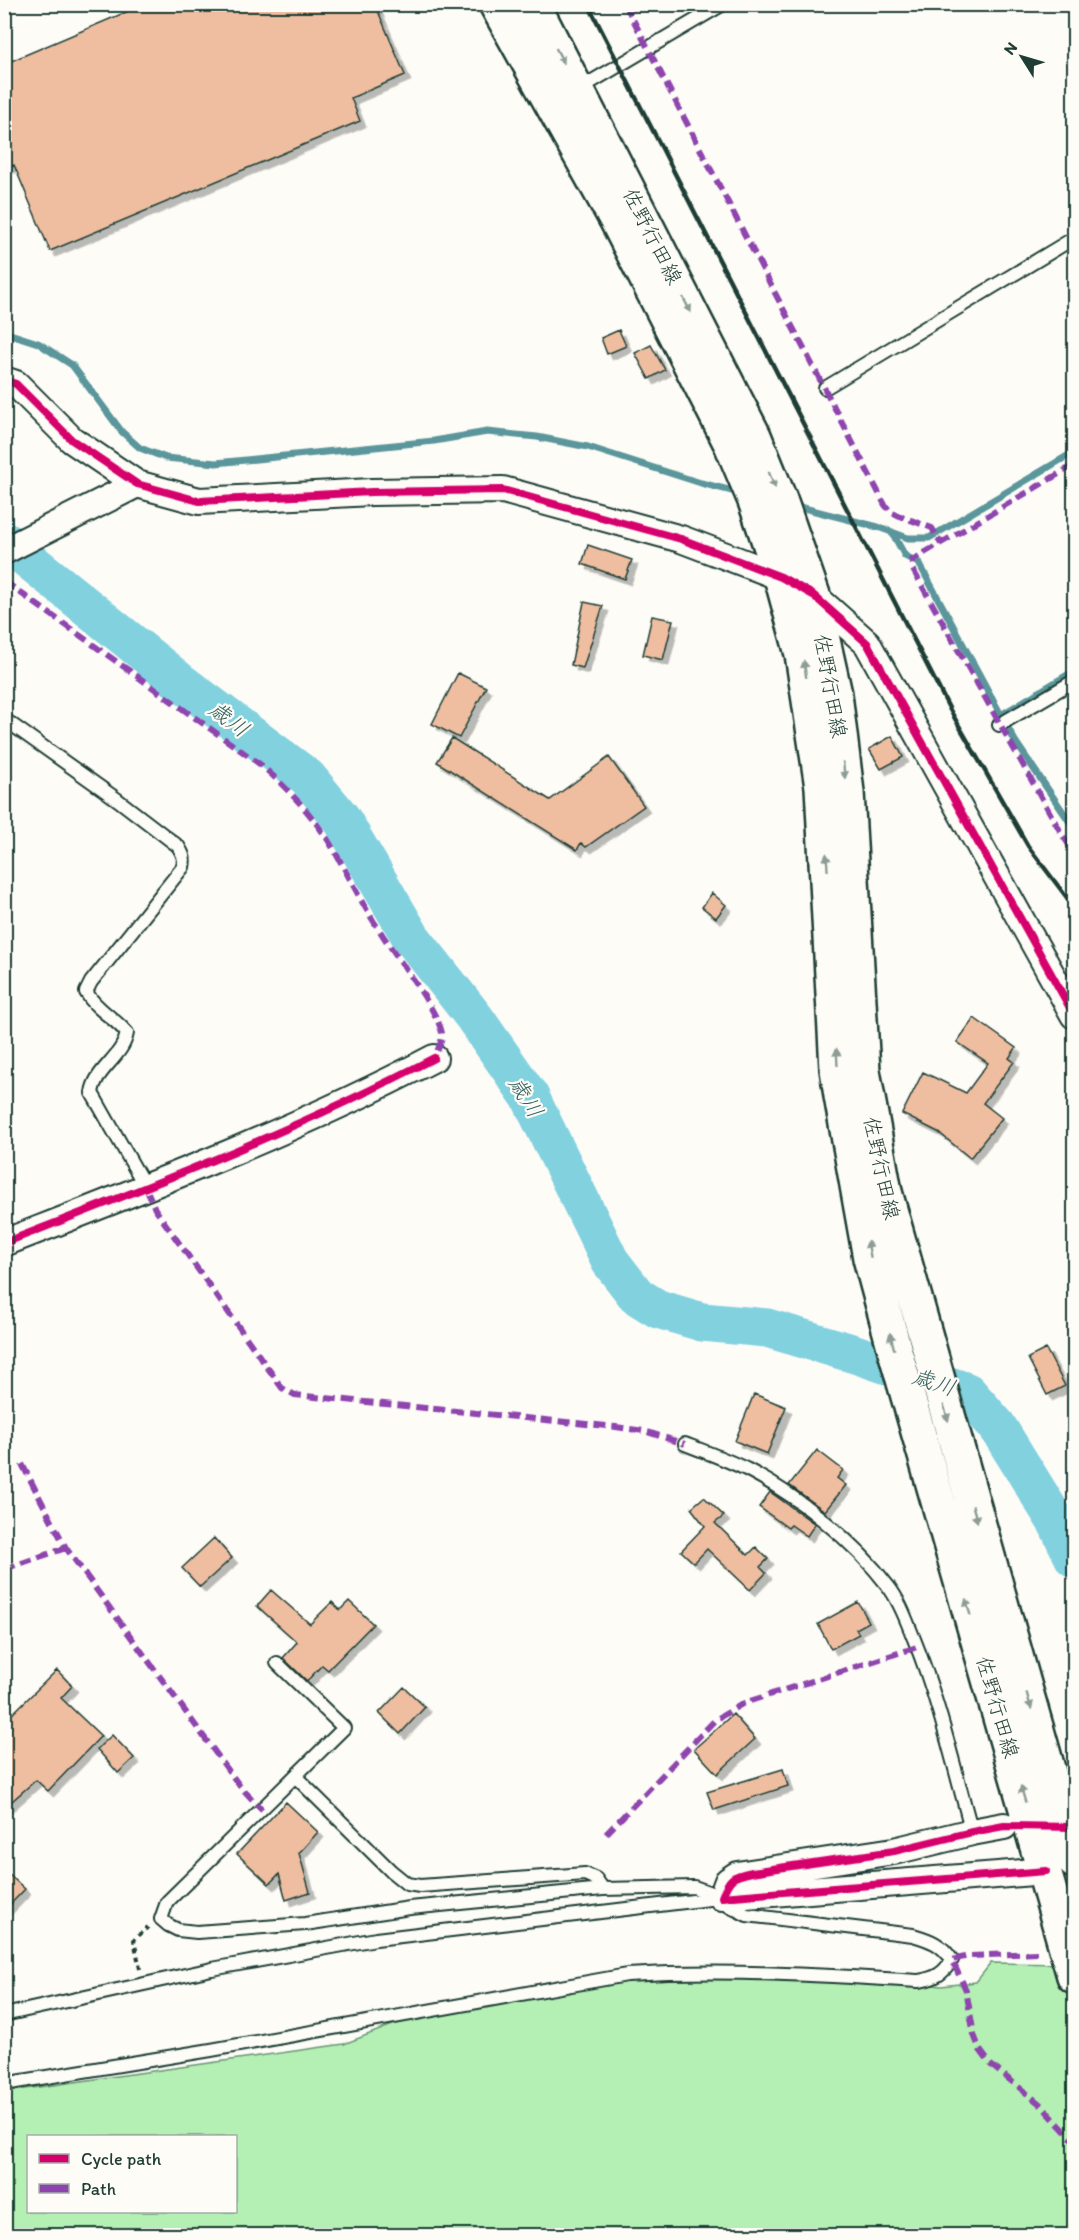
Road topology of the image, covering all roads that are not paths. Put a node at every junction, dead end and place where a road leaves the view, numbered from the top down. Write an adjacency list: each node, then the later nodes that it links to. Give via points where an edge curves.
1 (496, 4): 10 (main road, 佐野行田線, via 617,221 731,444)
2 (533, 4): 4 (main road, 佐野行田線, one-way to 4)
3 (723, 4): 4 (lane)
4 (578, 90): 11 (main road, 佐野行田線, one-way to 11, via 754,436)
5 (1074, 238): 7 (lane)
6 (4, 380): 8 (street, via 16,384 72,440)
7 (825, 388)
8 (137, 484): 9 (street); 10 (street, via 199,501 503,490 681,538)
9 (4, 551)
10 (781, 577): 11 (street); 24 (main road, 佐野行田線, one-way to 10, via 920,1438 870,1258 837,1069 822,787 802,654)
11 (813, 594): 15 (street, via 867,644); 24 (main road, 佐野行田線, one-way to 24, via 835,694 847,792 863,1071 885,1192 959,1458)
12 (1074, 681): 14 (lane)
13 (4, 719): 17 (lane, via 118,800 183,854 183,867 87,992 92,1002 127,1033 122,1046 93,1083 92,1093)
14 (999, 724)
15 (1074, 1015)
16 (434, 1059): 17 (street, via 267,1139)
17 (146, 1188): 18 (street)
18 (4, 1243)
19 (685, 1444): 23 (lane, via 748,1470 787,1494 863,1557 890,1587 929,1674)
20 (277, 1664): 21 (lane, via 344,1728)
21 (295, 1776): 25 (lane, via 407,1884 585,1874 596,1879); 25 (lane, via 167,1902 161,1919 178,1930 197,1932 305,1924 410,1908)
22 (1004, 1826): 23 (street)
23 (972, 1832): 26 (street, via 894,1851 737,1875 728,1881)
24 (1060, 1866): 26 (street); 27 (main road, 佐野行田線, via 1056,1911)
25 (603, 1889): 26 (lane, via 694,1887)
26 (722, 1897): 28 (lane, via 376,1939 212,1969); 29 (lane, via 729,1906 747,1915 913,1935 944,1948 952,1960 936,1978 919,1981 762,1972 627,1975)
27 (1074, 1976)
28 (4, 2015)
29 (4, 2084)

